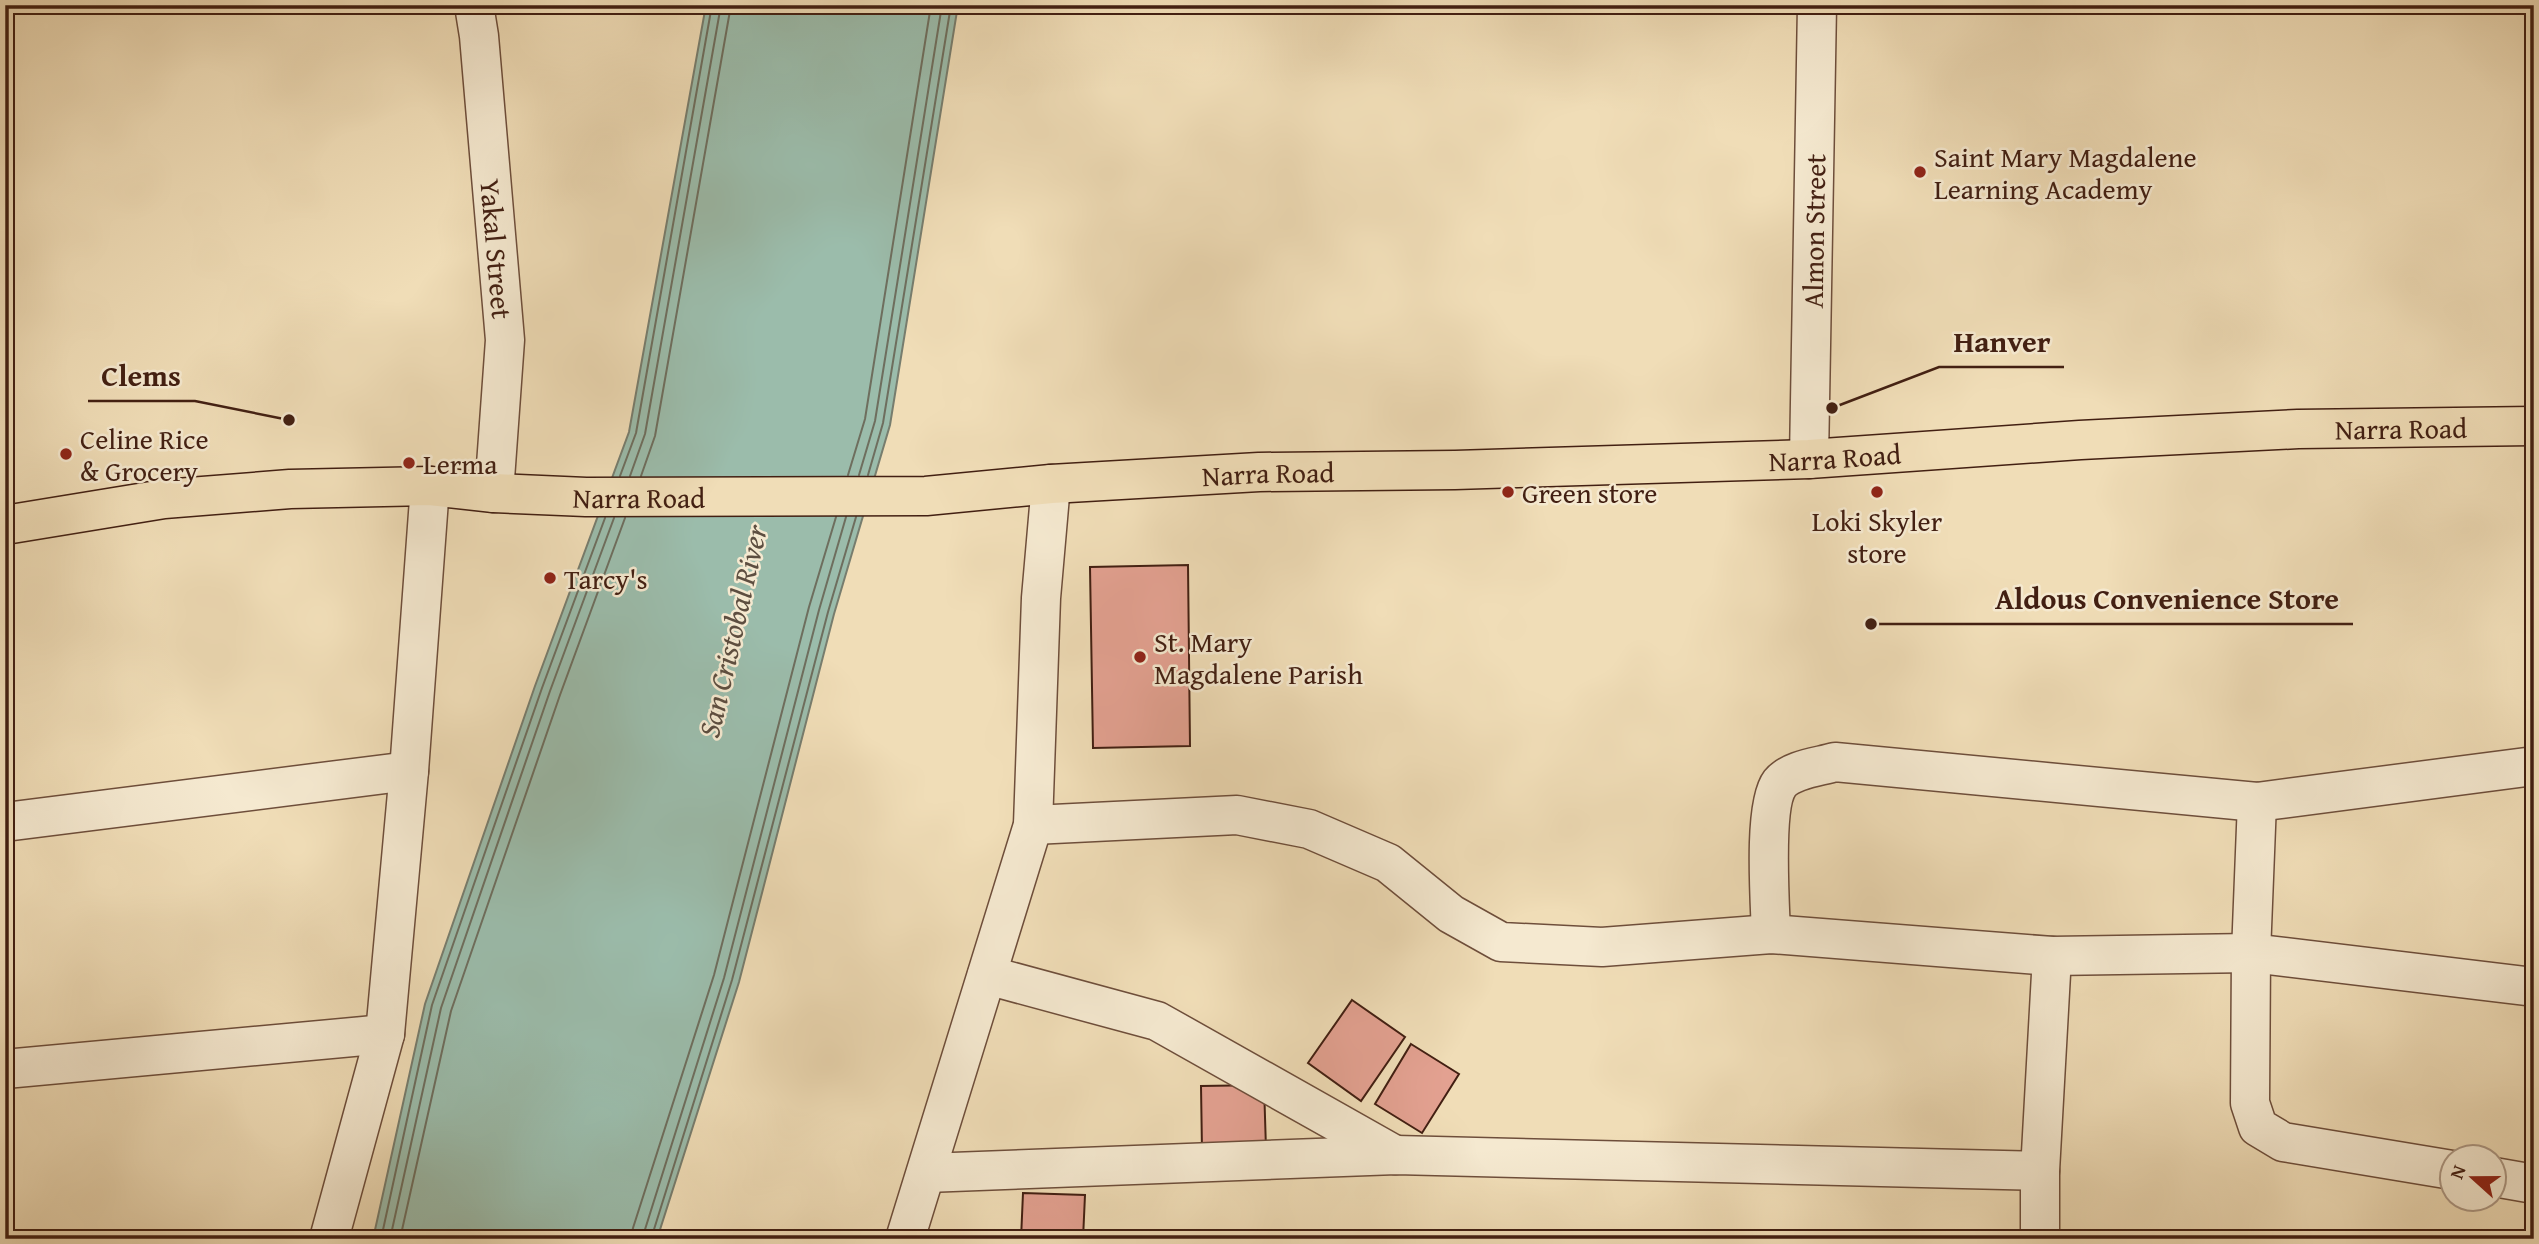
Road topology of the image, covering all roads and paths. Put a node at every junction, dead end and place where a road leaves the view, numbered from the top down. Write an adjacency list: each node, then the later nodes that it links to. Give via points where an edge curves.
1 (474, 5): 7 (street, Yakal Street, via 505,340)
2 (1817, 5): 4 (street, Almon Street)
3 (2534, 426): 4 (main road, Narra Road, via 2298,429)
4 (1809, 459): 5 (main road, Narra Road, via 1259,472)
5 (1051, 484): 7 (main road, Narra Road, via 926,496); 13 (street, via 1041,598)
6 (430, 486): 7 (main road, Narra Road); 8 (main road, Narra Road, via 290,489 164,499); 10 (street)
7 (494, 493)
8 (5, 525)
9 (2534, 766): 11 (street)
10 (410, 771): 12 (street); 19 (street)
11 (2257, 802): 14 (street, via 1835,762 1796,772 1779,784 1769,824); 15 (street)
12 (5, 822)
13 (1033, 825): 14 (street, via 1237,815 1309,829 1388,863 1451,914 1501,942 1602,947); 17 (street)
14 (1771, 934): 16 (street)
15 (2251, 953): 16 (street); 18 (street); 22 (street, via 2250,1103 2258,1127 2283,1142)
16 (2052, 956): 23 (street)
17 (987, 975): 21 (street, via 1157,1021); 24 (street)
18 (2534, 987)
19 (384, 1034): 20 (street); 27 (street)
20 (5, 1069)
21 (1396, 1155): 23 (street); 24 (street)
22 (2438, 1168)
23 (2040, 1171): 29 (street)
24 (926, 1173): 28 (street)
25 (2508, 1179): 26 (street)
26 (2534, 1184)
27 (329, 1239)
28 (905, 1239)
29 (2040, 1239)

